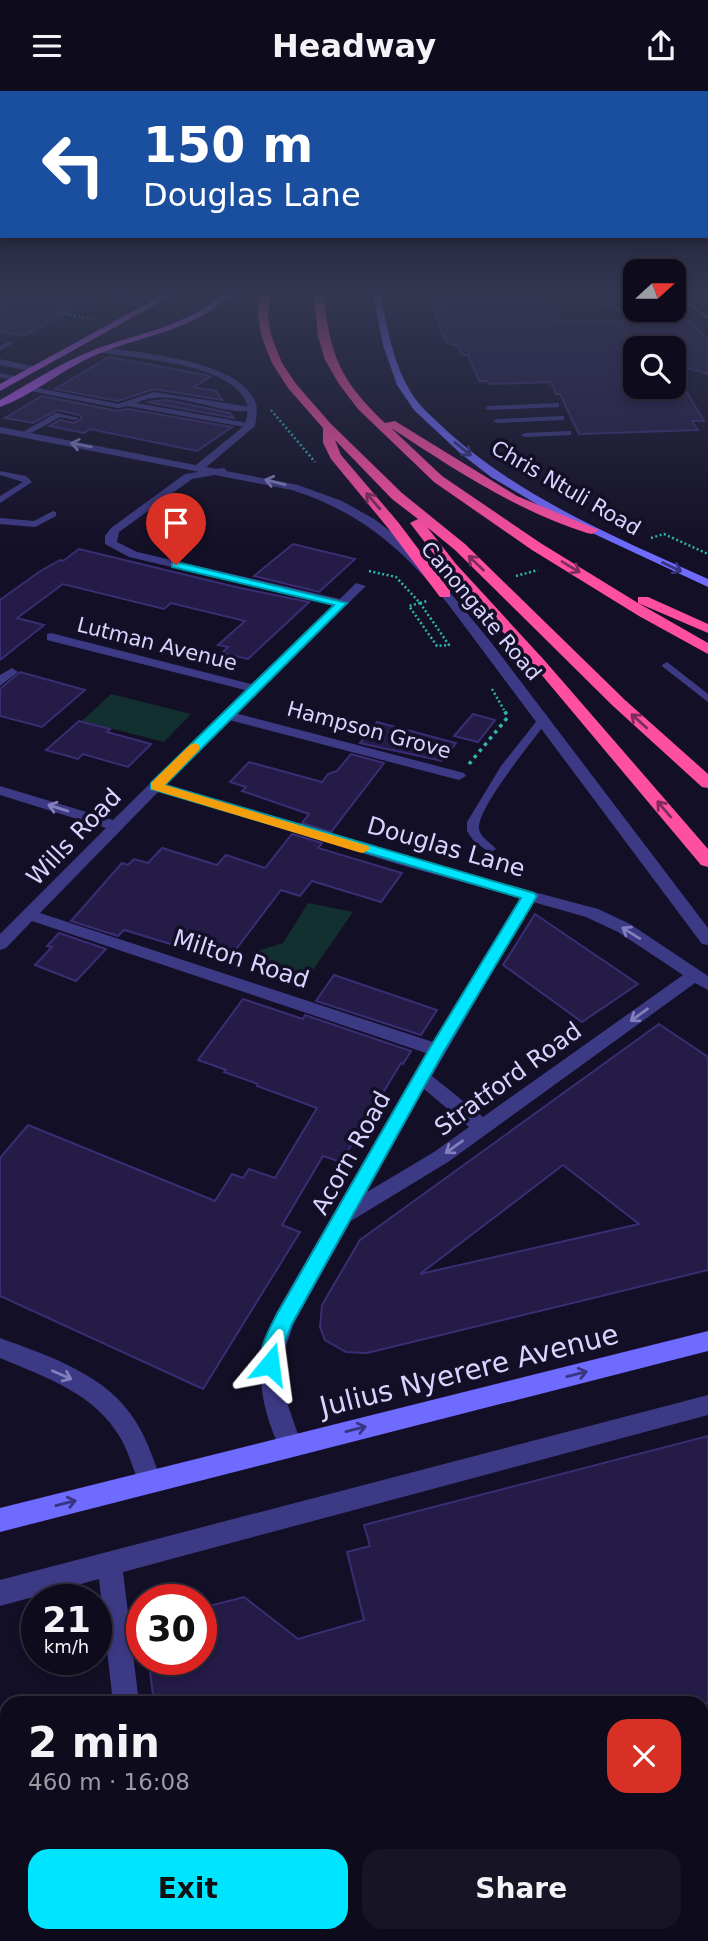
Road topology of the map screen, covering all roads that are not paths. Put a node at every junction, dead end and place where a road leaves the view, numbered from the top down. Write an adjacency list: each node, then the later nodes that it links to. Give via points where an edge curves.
1 (10, 377): 8 (lane)
2 (20, 377): 8 (main road)
3 (48, 377): 10 (main road)
4 (227, 377): 15 (street, via 239,384)
5 (286, 377): 21 (highway)
6 (341, 377): 14 (highway)
7 (399, 377): 37 (main road, Chris Ntuli Road, one-way to 37, via 409,397 465,452)
8 (17, 379): 9 (main road)
9 (0, 388)
10 (28, 388): 11 (main road); 12 (lane, via 108,405)
11 (0, 404)
12 (130, 404): 15 (lane, via 151,394); 20 (lane)
13 (556, 405): 16 (lane)
14 (362, 407): 37 (highway, via 524,503); 40 (highway, one-way to 40, via 438,479)
15 (253, 408): 20 (street)
16 (489, 408)
17 (75, 418): 24 (lane, via 58,415)
18 (561, 418): 19 (lane)
19 (496, 421)
20 (250, 426): 27 (street)
21 (327, 426): 31 (highway); 41 (highway, one-way to 21, via 335,456)
22 (0, 430): 24 (street, Canongate Road)
23 (568, 433): 25 (lane)
24 (23, 435): 26 (street, Canongate Road, one-way to 24)
25 (525, 435)
26 (172, 461): 27 (street, Canongate Road); 30 (street)
27 (200, 467): 28 (street, Canongate Road)
28 (222, 471): 30 (street); 41 (street, Canongate Road, one-way to 28, via 386,533 358,512 294,487)
29 (0, 473): 32 (lane, via 28,482)
30 (189, 476): 42 (street, via 115,530 110,539 115,548)
31 (397, 496): 54 (highway, one-way to 31, via 460,547); 59 (highway, one-way to 31, via 451,567)
32 (0, 500)
33 (30, 510): 36 (lane)
34 (52, 515): 36 (lane, via 38,524)
35 (0, 521): 36 (lane)
36 (14, 523)
37 (592, 530): 38 (main road, Chris Ntuli Road, one-way to 38)
38 (708, 583)
39 (360, 586): 42 (street, Wills Road)
40 (605, 587): 43 (highway); 45 (highway)
41 (445, 594): 52 (street, Canongate Road)
42 (342, 603): 49 (street, Wills Road)
43 (708, 629)
44 (51, 637): 49 (street, Lutman Avenue)
45 (708, 649)
46 (667, 665): 50 (lane)
47 (12, 672): 48 (street)
48 (0, 683)
49 (253, 688): 51 (street, Wills Road)
50 (708, 699)
51 (226, 715): 53 (street, Hampson Grove); 55 (street, Wills Road)
52 (543, 720): 58 (lane, via 505,768 474,822 475,836); 62 (street, Canongate Road)
53 (459, 776)
54 (708, 783)
55 (156, 786): 57 (street, Wills Road); 60 (street, Douglas Lane)
56 (0, 790): 57 (street, one-way to 56)
57 (116, 825): 61 (street, Wills Road)
58 (490, 849)
59 (708, 861)
60 (529, 896): 64 (street, Douglas Lane, one-way to 60, via 624,928 592,913); 65 (street, Acorn Road)
61 (30, 915): 63 (street, Wills Road); 65 (street, Milton Road)
62 (708, 940)
63 (0, 944)
64 (701, 979): 67 (street, Stratford Road, one-way to 67)
65 (436, 1050): 66 (street, Acorn Road)
66 (421, 1077): 67 (street); 68 (street, Acorn Road)
67 (483, 1127): 68 (street, Stratford Road, one-way to 68)
68 (344, 1216): 72 (street, Acorn Road, via 272,1349 268,1379)
69 (708, 1341): 72 (main road, Julius Nyerere Avenue, one-way to 69)
70 (0, 1347): 73 (street, one-way to 73, via 102,1398 135,1441)
71 (708, 1405): 75 (street)
72 (290, 1445): 73 (main road, Julius Nyerere Avenue)
73 (150, 1482): 74 (main road, Julius Nyerere Avenue, one-way to 73)
74 (0, 1520)
75 (110, 1564): 76 (street); 77 (street)
76 (0, 1593)
77 (125, 1696)

